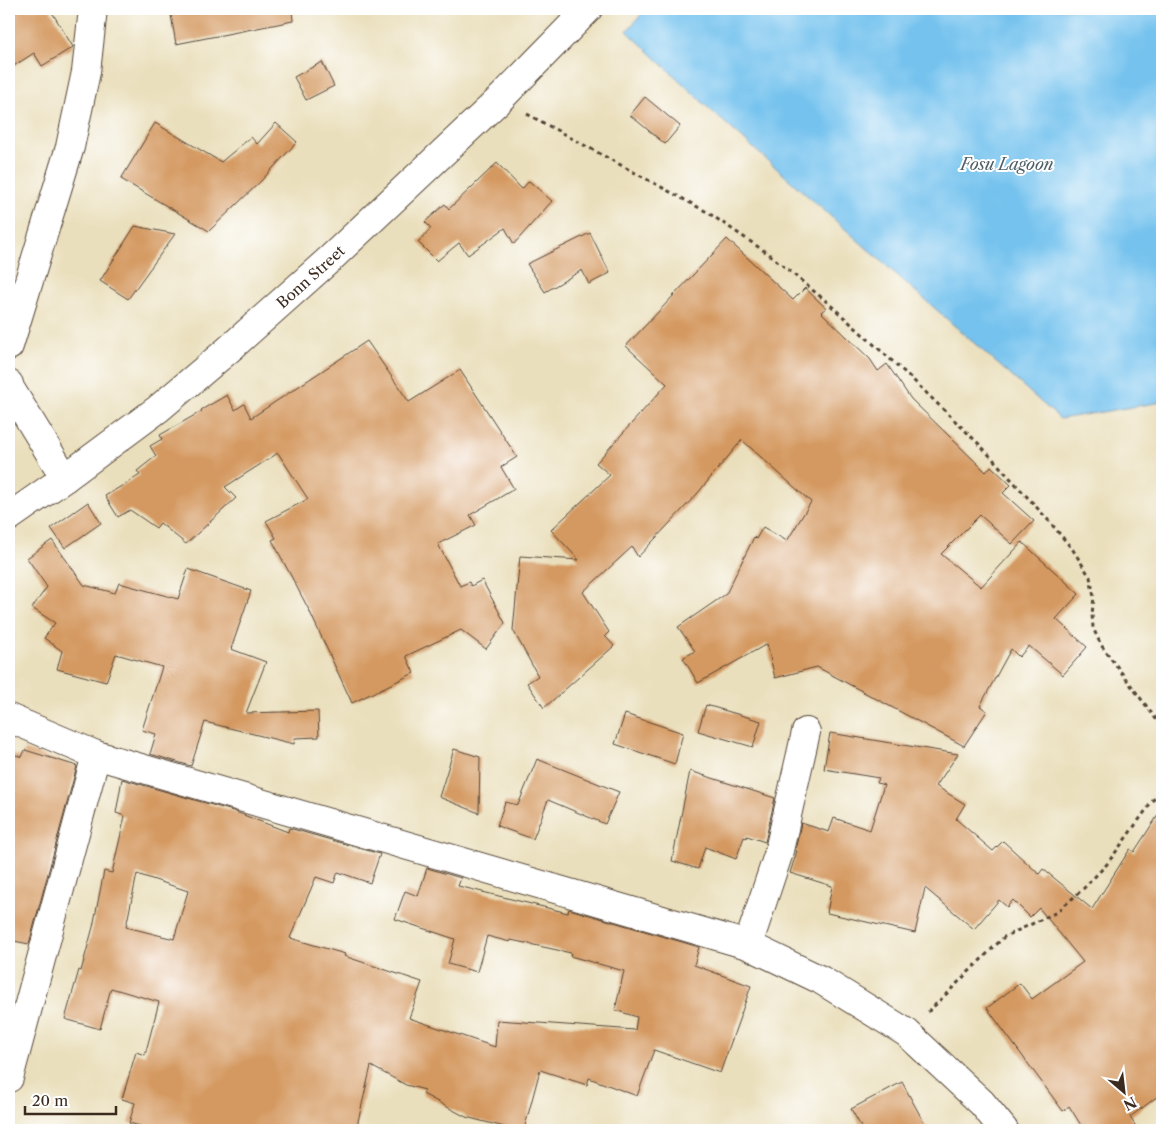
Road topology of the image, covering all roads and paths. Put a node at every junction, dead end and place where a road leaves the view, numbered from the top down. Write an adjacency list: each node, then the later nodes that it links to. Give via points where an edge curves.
1 (93, 9): 4 (street, via 86,72 70,147)
2 (588, 9): 3 (street, Bonn Street)
3 (500, 99): 6 (street, Bonn Street, via 228,350 158,409); 9 (path, via 707,212 770,255 912,379 981,446 1073,550 1090,577 1094,597 1093,628 1101,645)
4 (9, 346)
5 (9, 384): 6 (street)
6 (65, 478): 7 (street, Bonn Street)
7 (9, 517)
8 (9, 718): 11 (street)
9 (1162, 727)
10 (806, 732): 13 (street, via 778,855)
11 (96, 755): 13 (street); 15 (street)
12 (1162, 788): 14 (path, via 1107,864 1083,889 1057,912 1004,937)
13 (748, 945): 14 (street, via 822,980)
14 (907, 1033): 16 (street, via 982,1103)
15 (9, 1078)
16 (1004, 1130)

